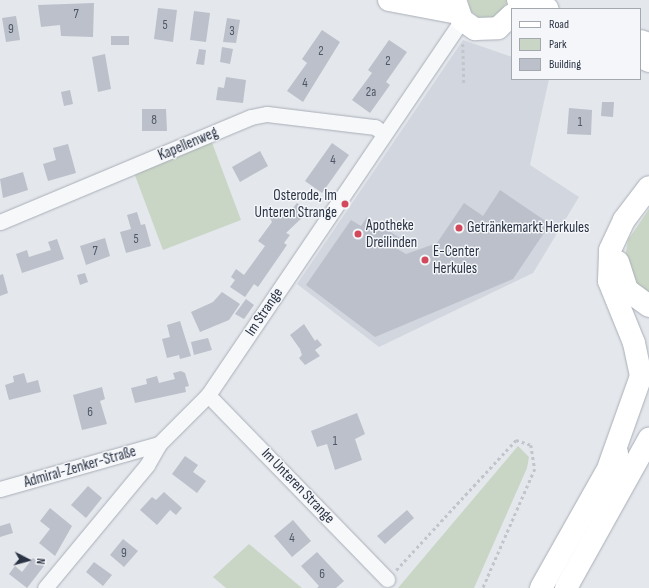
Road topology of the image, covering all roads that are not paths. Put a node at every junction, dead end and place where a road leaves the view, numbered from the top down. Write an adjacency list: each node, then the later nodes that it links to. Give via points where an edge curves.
1 (389, 0): 3 (main road)
2 (511, 13): 3 (main road, via 498,28 483,31)
3 (457, 15): 4 (street, Im Strange)
4 (383, 133): 7 (street, Kapellenweg, via 374,127 267,114 251,118); 9 (street, Im Strange)
5 (649, 187): 13 (main road, via 624,220 610,250 609,281 634,343 641,376)
6 (649, 201): 8 (main road, via 623,239 618,265 627,290)
7 (0, 222)
8 (649, 306)
9 (208, 395): 12 (street, Im Strange); 15 (street, Im Unteren Strange)
10 (649, 399): 13 (main road)
11 (649, 439): 18 (main road)
12 (159, 444): 14 (street, Admiral-Zenker-Straße); 16 (street, Im Strange, via 147,465)
13 (609, 466): 17 (main road)
14 (0, 489)
15 (388, 579)
16 (46, 588)
17 (541, 588)
18 (566, 588)

